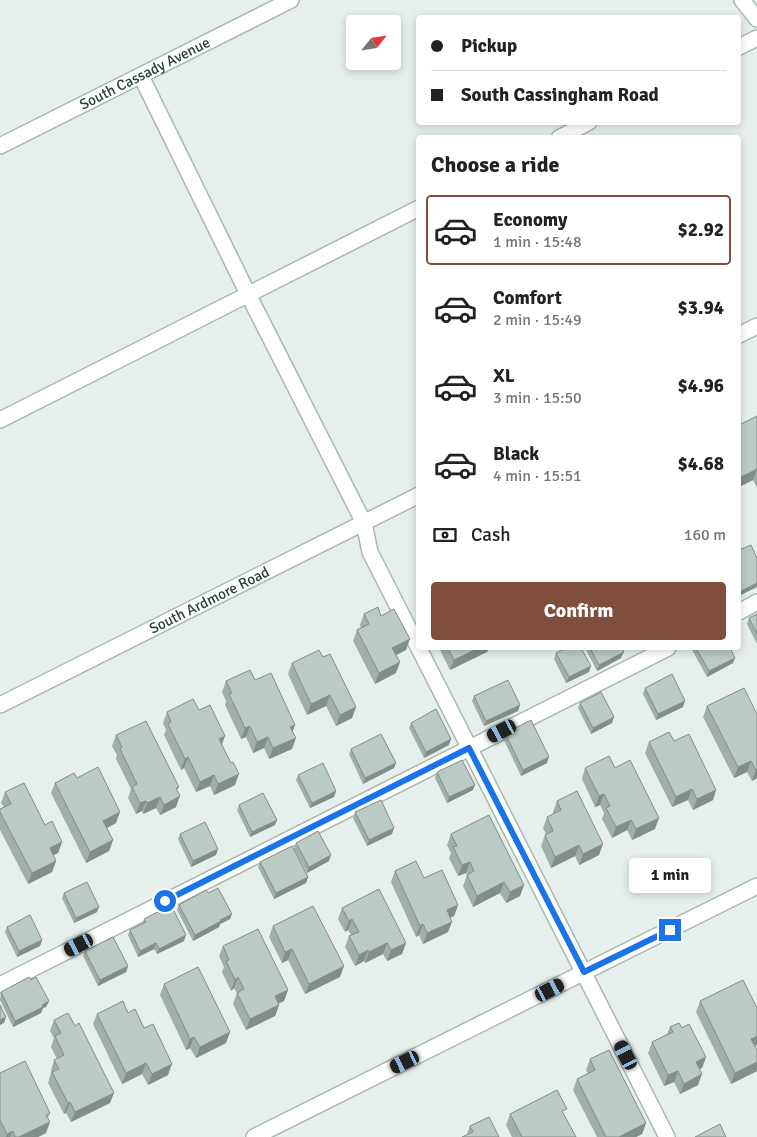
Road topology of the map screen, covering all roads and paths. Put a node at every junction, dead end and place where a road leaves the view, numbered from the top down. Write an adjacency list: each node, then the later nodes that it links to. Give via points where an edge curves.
1 (291, 0): 6 (street, South Cassady Avenue)
2 (742, 0): 3 (street)
3 (757, 19)
4 (757, 38): 5 (street)
5 (741, 46)
6 (141, 76): 9 (street, South Cassady Avenue); 11 (street)
7 (583, 125): 8 (street)
8 (565, 135)
9 (0, 146)
10 (416, 210): 11 (street)
11 (248, 294): 14 (street); 16 (street)
12 (757, 326): 13 (street)
13 (741, 334)
14 (0, 420)
15 (416, 497): 16 (street, South Ardmore Road)
16 (364, 523): 19 (street, via 370,552); 22 (street, South Ardmore Road)
17 (757, 602): 18 (street)
18 (741, 611)
19 (416, 643)
20 (420, 650): 23 (street)
21 (664, 650): 23 (street)
22 (0, 705)
23 (469, 748): 25 (street); 26 (street)
24 (757, 886): 25 (street)
25 (584, 972): 27 (street); 28 (street)
26 (0, 985)
27 (254, 1137)
28 (667, 1137)

